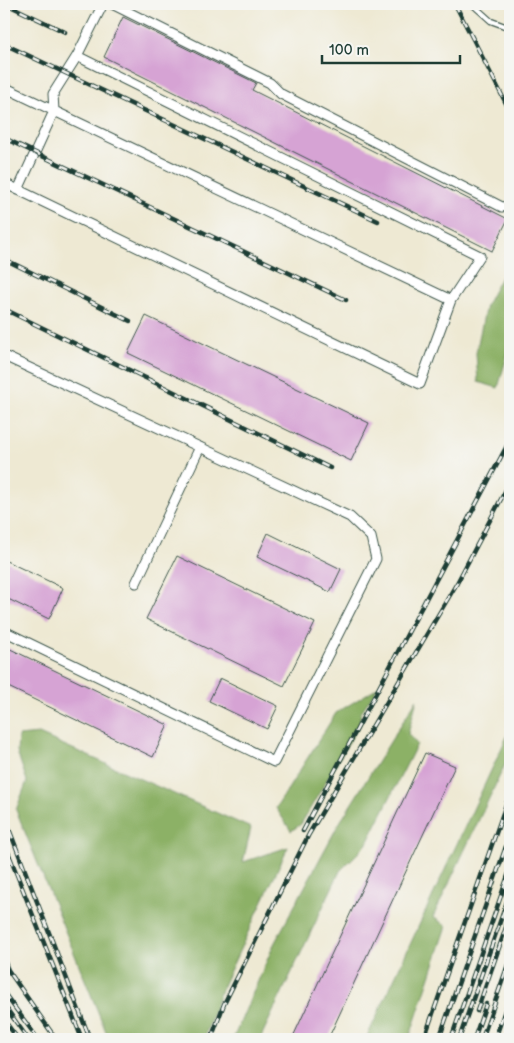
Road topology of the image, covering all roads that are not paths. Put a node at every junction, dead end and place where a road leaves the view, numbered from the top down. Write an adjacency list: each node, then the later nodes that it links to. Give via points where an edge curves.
1 (104, 4): 5 (street)
2 (112, 4): 10 (street, via 270,82 281,94)
3 (472, 4): 4 (lane, via 491,21)
4 (510, 28)
5 (77, 56): 7 (street, via 52,94); 11 (street, via 480,256)
6 (4, 87): 7 (street)
7 (54, 111): 9 (street); 11 (street)
8 (4, 183): 9 (street)
9 (18, 190): 11 (street, via 420,384)
10 (502, 206)
11 (451, 300)
12 (4, 356): 13 (street)
13 (200, 447): 14 (street); 15 (street, via 350,517 371,537 376,559 274,762)
14 (136, 583)
15 (4, 632)

